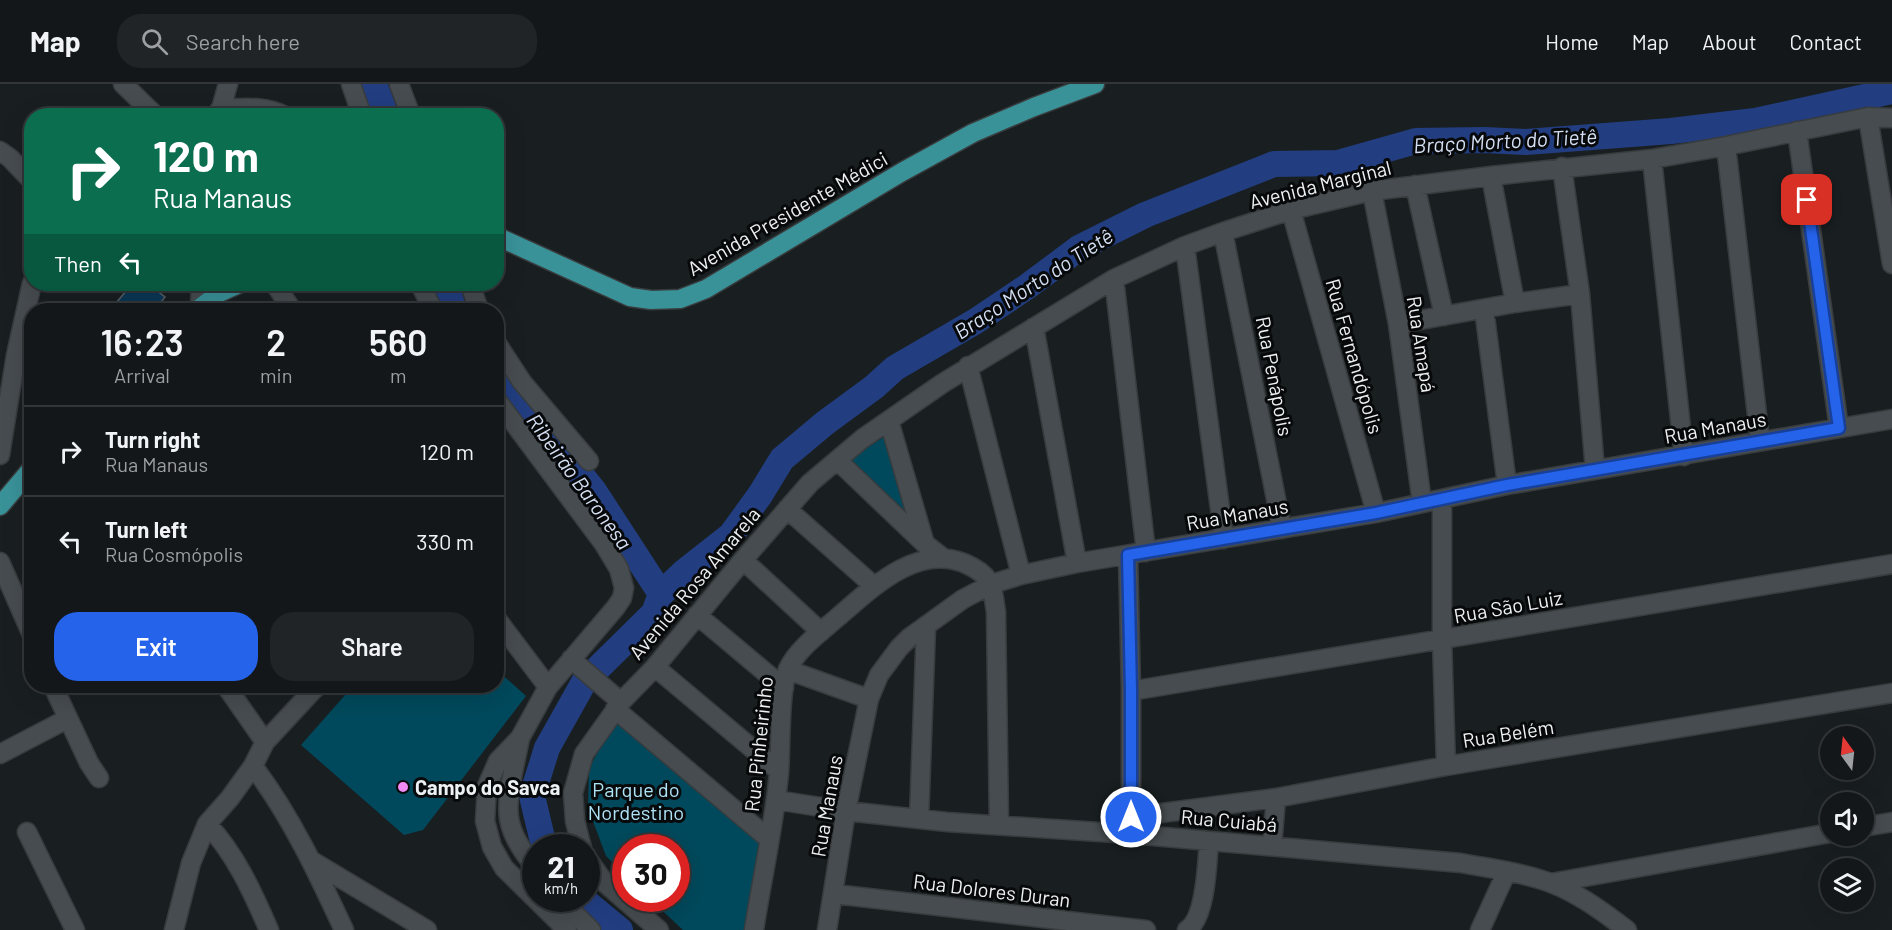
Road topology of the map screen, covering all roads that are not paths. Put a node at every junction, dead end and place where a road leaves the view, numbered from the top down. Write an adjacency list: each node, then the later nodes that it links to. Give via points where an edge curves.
1 (123, 84): 6 (street)
2 (228, 84): 7 (street)
3 (351, 84): 8 (street)
4 (399, 84): 9 (street)
5 (1095, 84): 23 (main road, Avenida Presidente Médici, via 973,133 741,270 680,298 630,297)
6 (148, 108)
7 (220, 108)
8 (359, 108)
9 (408, 108)
10 (1868, 117): 11 (street, Avenida Marginal); 12 (street, Avenida Marginal); 25 (street)
11 (1892, 118)
12 (1797, 131): 13 (street, Avenida Marginal); 41 (street)
13 (1726, 146): 15 (street, Avenida Marginal); 42 (street)
14 (0, 151): 17 (street)
15 (1652, 159): 16 (street, Avenida Marginal); 44 (street)
16 (1562, 167): 18 (street, Avenida Marginal); 28 (street)
17 (24, 173)
18 (1491, 176): 19 (street, Avenida Marginal); 30 (street)
19 (1415, 185): 20 (street, Avenida Marginal); 32 (street)
20 (1372, 191): 21 (street, Avenida Marginal); 34 (street, Rua Amapá)
21 (1291, 210): 22 (street, Avenida Marginal); 54 (street, Rua Fernandópolis)
22 (1223, 232): 24 (street, Avenida Marginal); 55 (street, Rua Penápolis)
23 (504, 240)
24 (1185, 246): 26 (street, Avenida Marginal); 56 (street)
25 (1892, 264)
26 (1114, 279): 35 (street, Avenida Marginal); 58 (street)
27 (223, 291): 29 (main road)
28 (1580, 294): 30 (street); 47 (street)
29 (206, 303)
30 (1515, 303): 31 (street)
31 (1484, 309): 32 (street); 49 (street)
32 (1444, 316): 34 (street)
33 (24, 319): 43 (street)
34 (1398, 324): 51 (street, Rua Amapá)
35 (1034, 327): 37 (street, Avenida Marginal); 63 (street)
36 (504, 354): 46 (street, via 522,382)
37 (968, 366): 40 (street, Avenida Rosa Amarela); 65 (street)
38 (504, 410): 74 (street, via 604,544 622,577 622,598)
39 (1892, 419): 41 (street, Rua Manaus)
40 (889, 421): 45 (street, Avenida Rosa Amarela); 57 (street)
41 (1839, 428): 42 (street, Rua Manaus)
42 (1760, 441): 44 (street, Rua Manaus)
43 (0, 454)
44 (1684, 456): 47 (street, Rua Manaus)
45 (837, 460): 53 (street, Avenida Rosa Amarela); 57 (street)
46 (589, 461)
47 (1595, 470): 49 (street, Rua Manaus)
48 (24, 478): 52 (main road)
49 (1507, 485): 50 (street, Rua Manaus)
50 (1442, 500): 51 (street, Rua Manaus); 73 (street)
51 (1422, 503): 54 (street, Rua Manaus)
52 (0, 506)
53 (787, 509): 61 (street, Avenida Rosa Amarela); 67 (street)
54 (1376, 513): 55 (street, Rua Manaus)
55 (1282, 529): 56 (street, Rua Manaus)
56 (1224, 539): 58 (street, Rua Manaus)
57 (924, 543): 60 (street)
58 (1146, 552): 59 (street, Rua Manaus)
59 (1128, 555): 63 (street, Rua Manaus); 79 (street)
60 (942, 557): 66 (street, via 970,566); 67 (street, Rua Pinheirinho, via 904,568)
61 (743, 560): 68 (street, Avenida Rosa Amarela); 72 (street)
62 (0, 562): 69 (street)
63 (1077, 564): 65 (street, Rua Manaus)
64 (1892, 564): 73 (street, Rua São Luiz)
65 (1021, 575): 66 (street, Rua Manaus)
66 (992, 584): 70 (street, Rua Manaus, via 963,599); 100 (street, via 996,612)
67 (874, 586): 72 (street, Rua Pinheirinho)
68 (697, 615): 75 (street, Avenida Rosa Amarela); 78 (street)
69 (24, 617)
70 (926, 627): 84 (street, Rua Manaus, via 909,638 890,659); 97 (street)
71 (504, 629): 77 (street)
72 (820, 632): 76 (street, Rua Pinheirinho)
73 (1442, 640): 79 (street, Rua São Luiz); 91 (street)
74 (571, 659): 77 (street); 85 (street)
75 (655, 667): 85 (street, Avenida Rosa Amarela); 92 (street)
76 (788, 670): 78 (street, Rua Pinheirinho); 84 (street)
77 (548, 687): 87 (street)
78 (784, 688): 92 (street, Rua Pinheirinho)
79 (1131, 691): 101 (street)
80 (56, 693): 86 (street)
81 (231, 693): 88 (street)
82 (310, 693): 88 (street)
83 (1892, 693): 91 (street, Rua Belém)
84 (868, 699): 96 (street, Rua Manaus)
85 (618, 705): 104 (street, Avenida Rosa Amarela, via 584,754 573,793); 106 (street)
86 (67, 719): 89 (street); 93 (street)
87 (520, 738): 109 (street, via 509,821); 123 (street, via 498,761 487,786 485,820 492,847 504,868)
88 (265, 742): 90 (street)
89 (0, 754)
90 (253, 766): 99 (street); 110 (street)
91 (1446, 766): 94 (street, Rua Belém)
92 (779, 771): 95 (street, Rua Pinheirinho)
93 (99, 778)
94 (1276, 798): 101 (street, Rua Belém); 108 (street)
95 (776, 800): 96 (street, Rua Cuiabá); 106 (street, Rua Pinheirinho)
96 (846, 811): 97 (street, Rua Cuiabá); 114 (street, Rua Manaus)
97 (919, 819): 100 (street, Rua Cuiabá)
98 (1892, 822): 102 (street)
99 (207, 824): 117 (street, via 191,863); 120 (street, via 222,839)
100 (999, 825): 101 (street, Rua Cuiabá)
101 (1131, 825): 107 (street, Rua Cuiabá)
102 (1874, 825)
103 (27, 832): 119 (street)
104 (578, 834)
105 (1820, 835): 113 (street)
106 (769, 838): 126 (street, Rua Pinheirinho)
107 (1209, 842): 108 (street, Rua Cuiabá); 118 (street, via 1199,915)
108 (1272, 846): 111 (street, Rua Cuiabá, via 1461,863)
109 (522, 848)
110 (312, 861): 121 (street); 122 (street)
111 (1507, 871): 113 (street, Rua Cuiabá); 129 (street)
112 (600, 876): 125 (street)
113 (1551, 883): 130 (street, Rua Cuiabá, via 1594,906)
114 (834, 894): 116 (street, Rua Dolores Duran); 127 (street, Rua Manaus)
115 (573, 912): 124 (street)
116 (1089, 927): 128 (street, Rua Dolores Duran)
117 (176, 929)
118 (1191, 929)
119 (75, 930)
120 (269, 930)
121 (344, 930)
122 (427, 930)
123 (567, 930)
124 (591, 930)
125 (658, 930)
126 (754, 930)
127 (827, 930)
128 (1146, 930)
129 (1480, 930)
130 (1627, 930)

